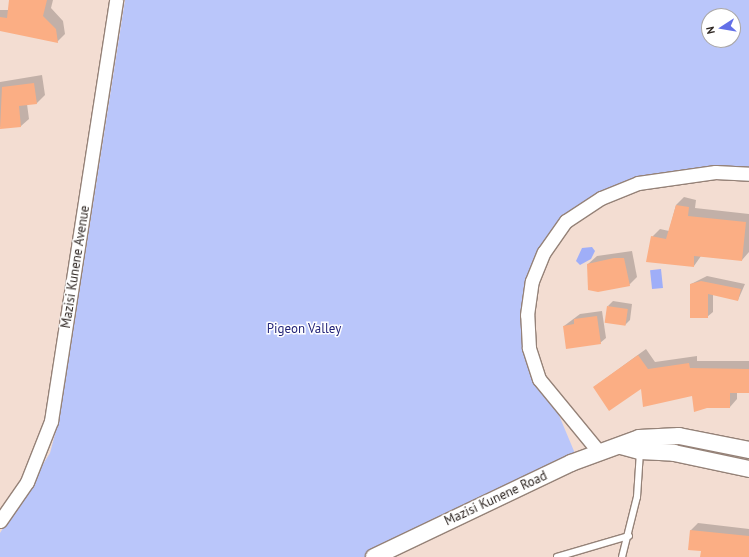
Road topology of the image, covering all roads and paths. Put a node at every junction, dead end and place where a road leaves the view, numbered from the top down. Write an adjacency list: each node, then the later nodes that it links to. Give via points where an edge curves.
1 (116, 0): 7 (street, Mazisi Kunene Avenue, via 52,421 27,482)
2 (749, 174): 5 (street, via 715,172 638,183 601,198 566,221 544,252 532,282 527,315 529,348 539,379)
3 (640, 445): 4 (street, Mazisi Kunene Road, via 679,436); 5 (street, Mazisi Kunene Road, via 621,446); 6 (street, Mazisi Kunene Road); 8 (lane, via 638,497)
4 (749, 450)
5 (600, 452): 9 (street, Mazisi Kunene Road)
6 (749, 469)
7 (0, 521)
8 (629, 536): 10 (lane); 11 (lane)
9 (374, 557)
10 (557, 557)
11 (622, 557)

